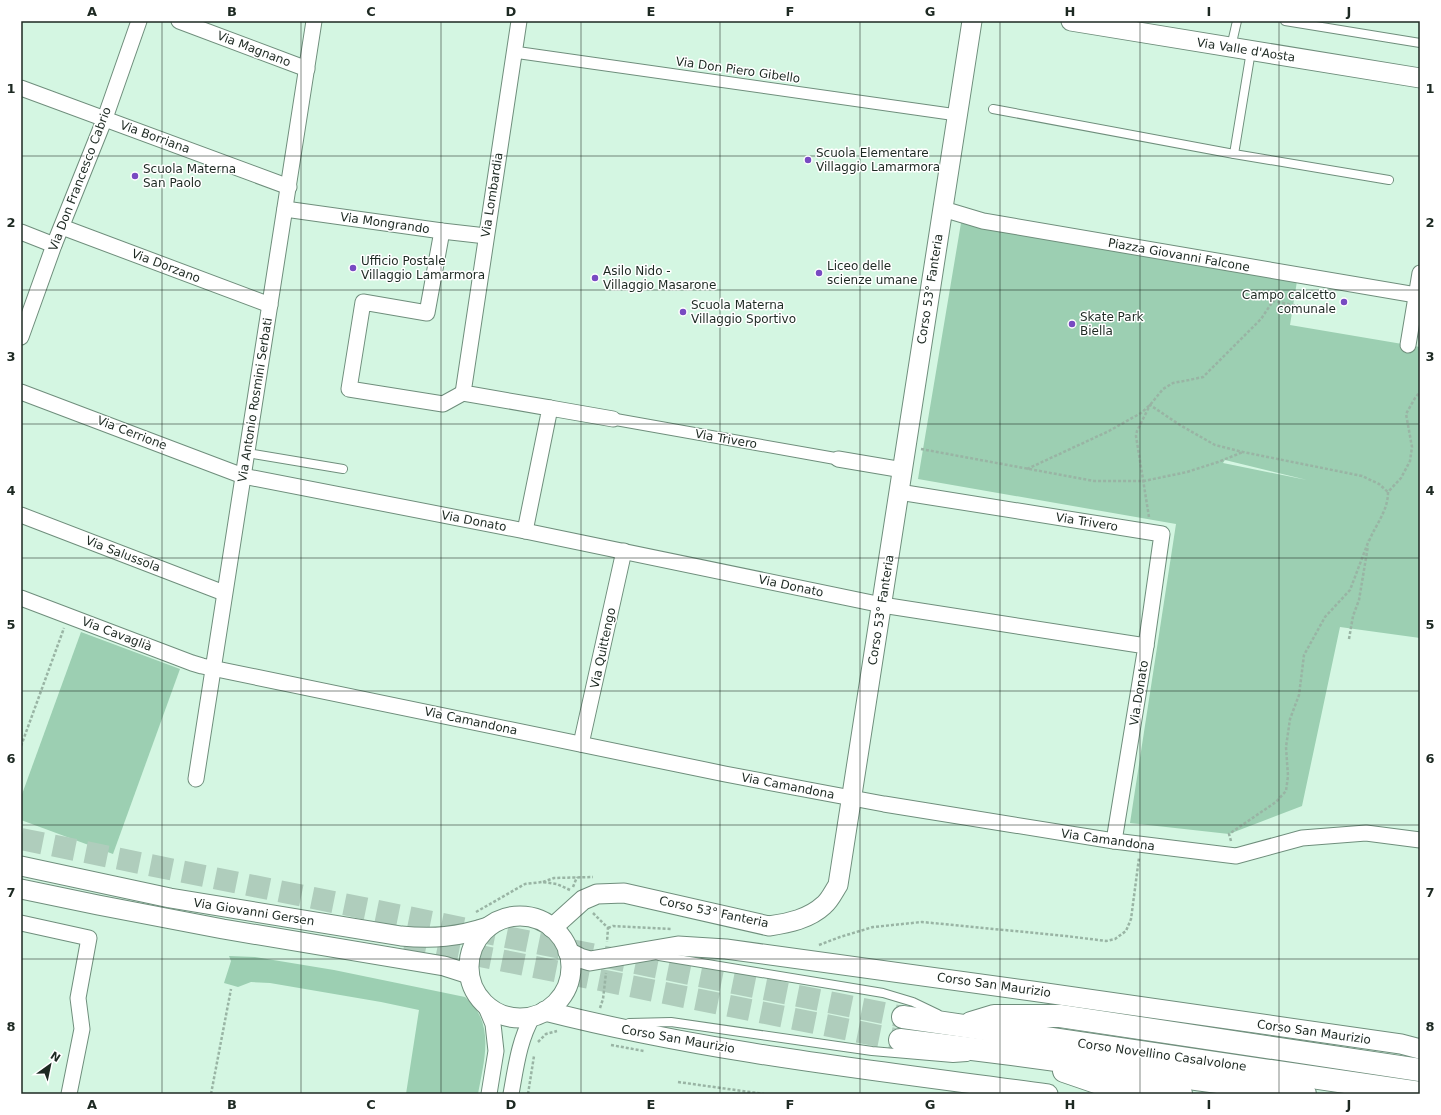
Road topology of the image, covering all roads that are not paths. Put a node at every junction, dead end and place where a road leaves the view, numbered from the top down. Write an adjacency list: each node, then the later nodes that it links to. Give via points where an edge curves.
1 (140, 21): 18 (street, Via Don Francesco Cabrio)
2 (179, 21): 13 (street, Via Magnano)
3 (314, 21): 13 (street, Via Antonio Rosmini Serbati)
4 (519, 21): 11 (street, Via Lombardia)
5 (972, 21): 17 (street, Corso 53° Fanteria)
6 (1071, 21): 10 (street, Via Valle d'Aosta)
7 (1237, 21): 10 (lane)
8 (1285, 21): 9 (lane)
9 (1420, 43)
10 (1231, 48): 12 (street, Via Valle d'Aosta)
11 (514, 52): 17 (street, Via Don Piero Gibello); 27 (street, Via Lombardia)
12 (1251, 52): 14 (street, Via Valle d'Aosta); 19 (lane)
13 (307, 69): 21 (street, Via Antonio Rosmini Serbati)
14 (1420, 78)
15 (21, 88): 18 (street, Via Borriana)
16 (993, 109): 19 (lane)
17 (957, 115): 23 (street, Corso 53° Fanteria)
18 (105, 118): 21 (street, Via Borriana); 24 (street, Via Don Francesco Cabrio)
19 (1234, 154): 20 (lane)
20 (1389, 180)
21 (289, 187): 22 (street, Via Antonio Rosmini Serbati)
22 (285, 209): 25 (street, Via Mongrando); 31 (street, Via Antonio Rosmini Serbati)
23 (943, 209): 30 (street, Piazza Giovanni Falcone, via 983,221); 41 (street, Corso 53° Fanteria)
24 (62, 227): 28 (street, Via Don Francesco Cabrio); 31 (street, Via Dorzano)
25 (442, 231): 27 (street, Via Mongrando); 35 (street, via 427,312 362,302 349,389 443,404)
26 (21, 232): 28 (street)
27 (486, 236): 35 (street, Via Lombardia)
28 (54, 245): 32 (street, Via Don Francesco Cabrio)
29 (1420, 272): 30 (street)
30 (1416, 295): 33 (street)
31 (270, 305): 38 (street, Via Antonio Rosmini Serbati)
32 (21, 337)
33 (1408, 345)
34 (21, 392): 42 (street, Via Cerrione)
35 (463, 393): 36 (street)
36 (550, 408): 37 (street, Via Trivero); 45 (street)
37 (613, 419): 39 (street, Via Trivero)
38 (247, 453): 40 (lane); 42 (street, Via Antonio Rosmini Serbati)
39 (838, 459): 41 (street, Via Trivero)
40 (344, 469)
41 (903, 470): 43 (street, Corso 53° Fanteria)
42 (243, 476): 45 (street, Via Donato); 47 (street, Via Antonio Rosmini Serbati)
43 (899, 492): 49 (street, Corso 53° Fanteria); 50 (street, Via Trivero, via 1162,534)
44 (21, 515): 47 (street, Via Salussola)
45 (525, 530): 46 (street, Via Donato)
46 (624, 551): 49 (street, Via Donato); 52 (street, Via Quittengo)
47 (224, 593): 51 (street, Via Antonio Rosmini Serbati)
48 (21, 598): 51 (street, Via Cavaglià, via 192,663)
49 (882, 605): 50 (street, Via Donato); 54 (street, Corso 53° Fanteria)
50 (1146, 646): 56 (street, Via Donato)
51 (214, 667): 52 (street, Via Camandona); 53 (street, Via Antonio Rosmini Serbati)
52 (581, 744): 54 (street, Via Camandona)
53 (196, 778)
54 (852, 798): 56 (street, Via Camandona); 61 (street, Corso 53° Fanteria, via 838,885 825,905 809,916 790,923 769,926 624,893 597,894 583,900)
55 (1420, 840): 56 (street, Via Camandona, via 1366,833 1302,838 1236,856)
56 (1114, 841)
57 (21, 866): 60 (street, Via Giovanni Gersen, via 170,898 401,936 426,938 467,934)
58 (21, 889): 64 (street, Via Giovanni Gersen, via 224,929 444,966)
59 (21, 923): 75 (street, via 89,938 78,998 82,1029)
60 (488, 927): 61 (street, via 513,916 527,916 540,920); 64 (street, via 472,948)
61 (552, 928): 62 (street, via 562,938)
62 (568, 952): 63 (street, Corso San Maurizio, via 590,961 598,961); 66 (street, via 571,965 564,992 556,1003)
63 (640, 952): 69 (lane, via 883,993 913,1002); 71 (street, Corso San Maurizio, via 678,946 726,949 1032,990 1401,1044)
64 (469, 974): 65 (street, via 477,996)
65 (485, 1005): 66 (street, via 508,1017 521,1018); 76 (street, via 493,1024 496,1051)
66 (539, 1014): 68 (street, Corso San Maurizio); 77 (street, via 528,1026 519,1052)
67 (903, 1017): 69 (highway, Corso Novellino Casalvolone)
68 (595, 1024): 72 (lane, via 671,1022 872,1051 953,1058); 78 (street, Corso San Maurizio, via 678,1041)
69 (962, 1026): 73 (highway, via 994,1016 1060,1016); 74 (highway, Corso Novellino Casalvolone)
70 (900, 1040): 72 (highway, Corso Novellino Casalvolone)
71 (1420, 1049)
72 (1012, 1054): 79 (highway, via 1100,1083); 80 (highway, Corso Novellino Casalvolone)
73 (1420, 1070)
74 (1420, 1093)
75 (69, 1094)
76 (489, 1094)
77 (511, 1094)
78 (1048, 1094)
79 (1181, 1094)
80 (1305, 1094)

